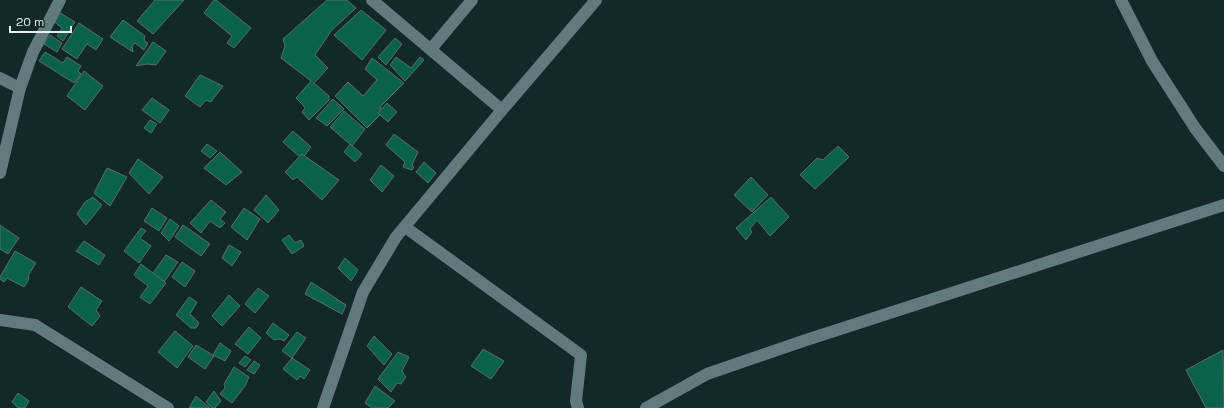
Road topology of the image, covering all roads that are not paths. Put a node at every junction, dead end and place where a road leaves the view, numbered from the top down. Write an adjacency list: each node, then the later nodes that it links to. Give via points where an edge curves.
1 (60, 0): 8 (street, via 33,52)
2 (372, 0): 6 (street)
3 (472, 0): 6 (street)
4 (596, 0): 9 (street)
5 (1121, 0): 10 (street, via 1152,61 1195,128)
6 (431, 49): 9 (street)
7 (0, 78): 8 (street)
8 (20, 88): 11 (street)
9 (502, 110): 13 (street)
10 (1224, 166)
11 (0, 173)
12 (1224, 205): 18 (street, via 744,361 707,374)
13 (405, 227): 16 (street, via 362,292); 17 (street, via 581,355 576,401)
14 (0, 320): 15 (street, via 35,325)
15 (168, 408)
16 (323, 408)
17 (578, 408)
18 (646, 408)

